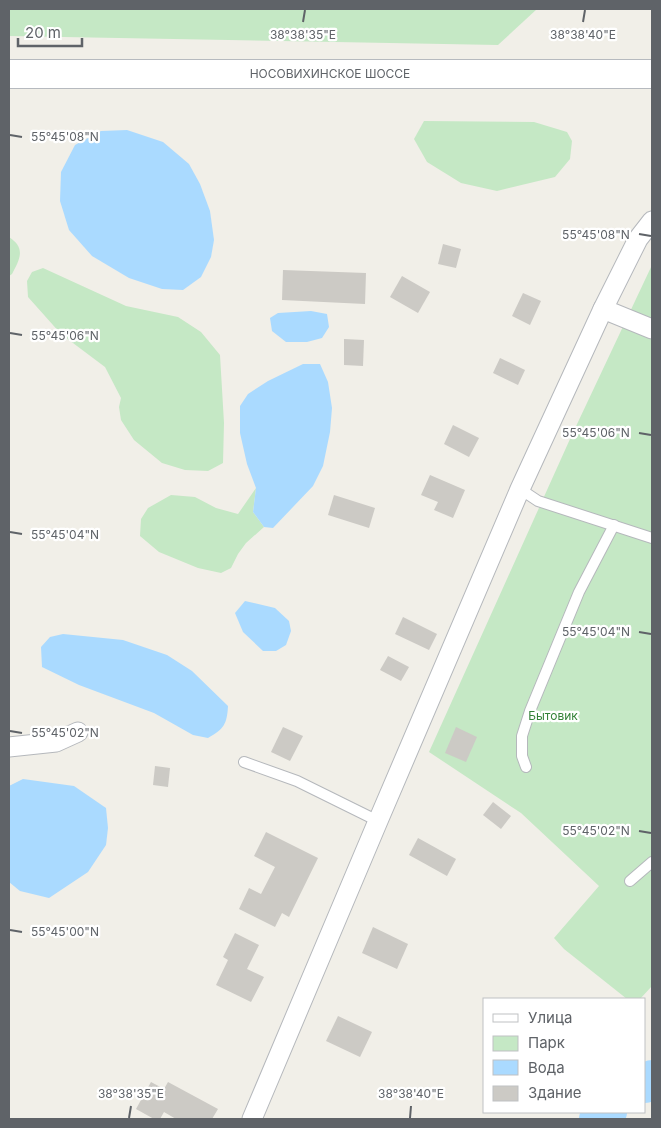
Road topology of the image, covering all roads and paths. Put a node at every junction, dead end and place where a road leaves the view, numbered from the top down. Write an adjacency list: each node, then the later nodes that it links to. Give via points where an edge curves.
1 (9, 74): 2 (main road, НОСОВИХИНСКОЕ ШОССЕ)
2 (652, 74)
3 (652, 221): 4 (street, via 638,239)
4 (603, 308): 5 (street); 6 (street)
5 (652, 329)
6 (520, 489): 7 (lane, via 538,501); 13 (street)
7 (614, 525): 8 (lane); 12 (lane, via 579,592 530,711 522,736 522,756)
8 (652, 538)
9 (78, 732): 10 (street, via 56,742)
10 (9, 747)
11 (244, 762): 13 (lane, via 297,781)
12 (526, 767)
13 (378, 821): 16 (street)
14 (652, 862): 15 (lane)
15 (630, 881)
16 (252, 1119)

